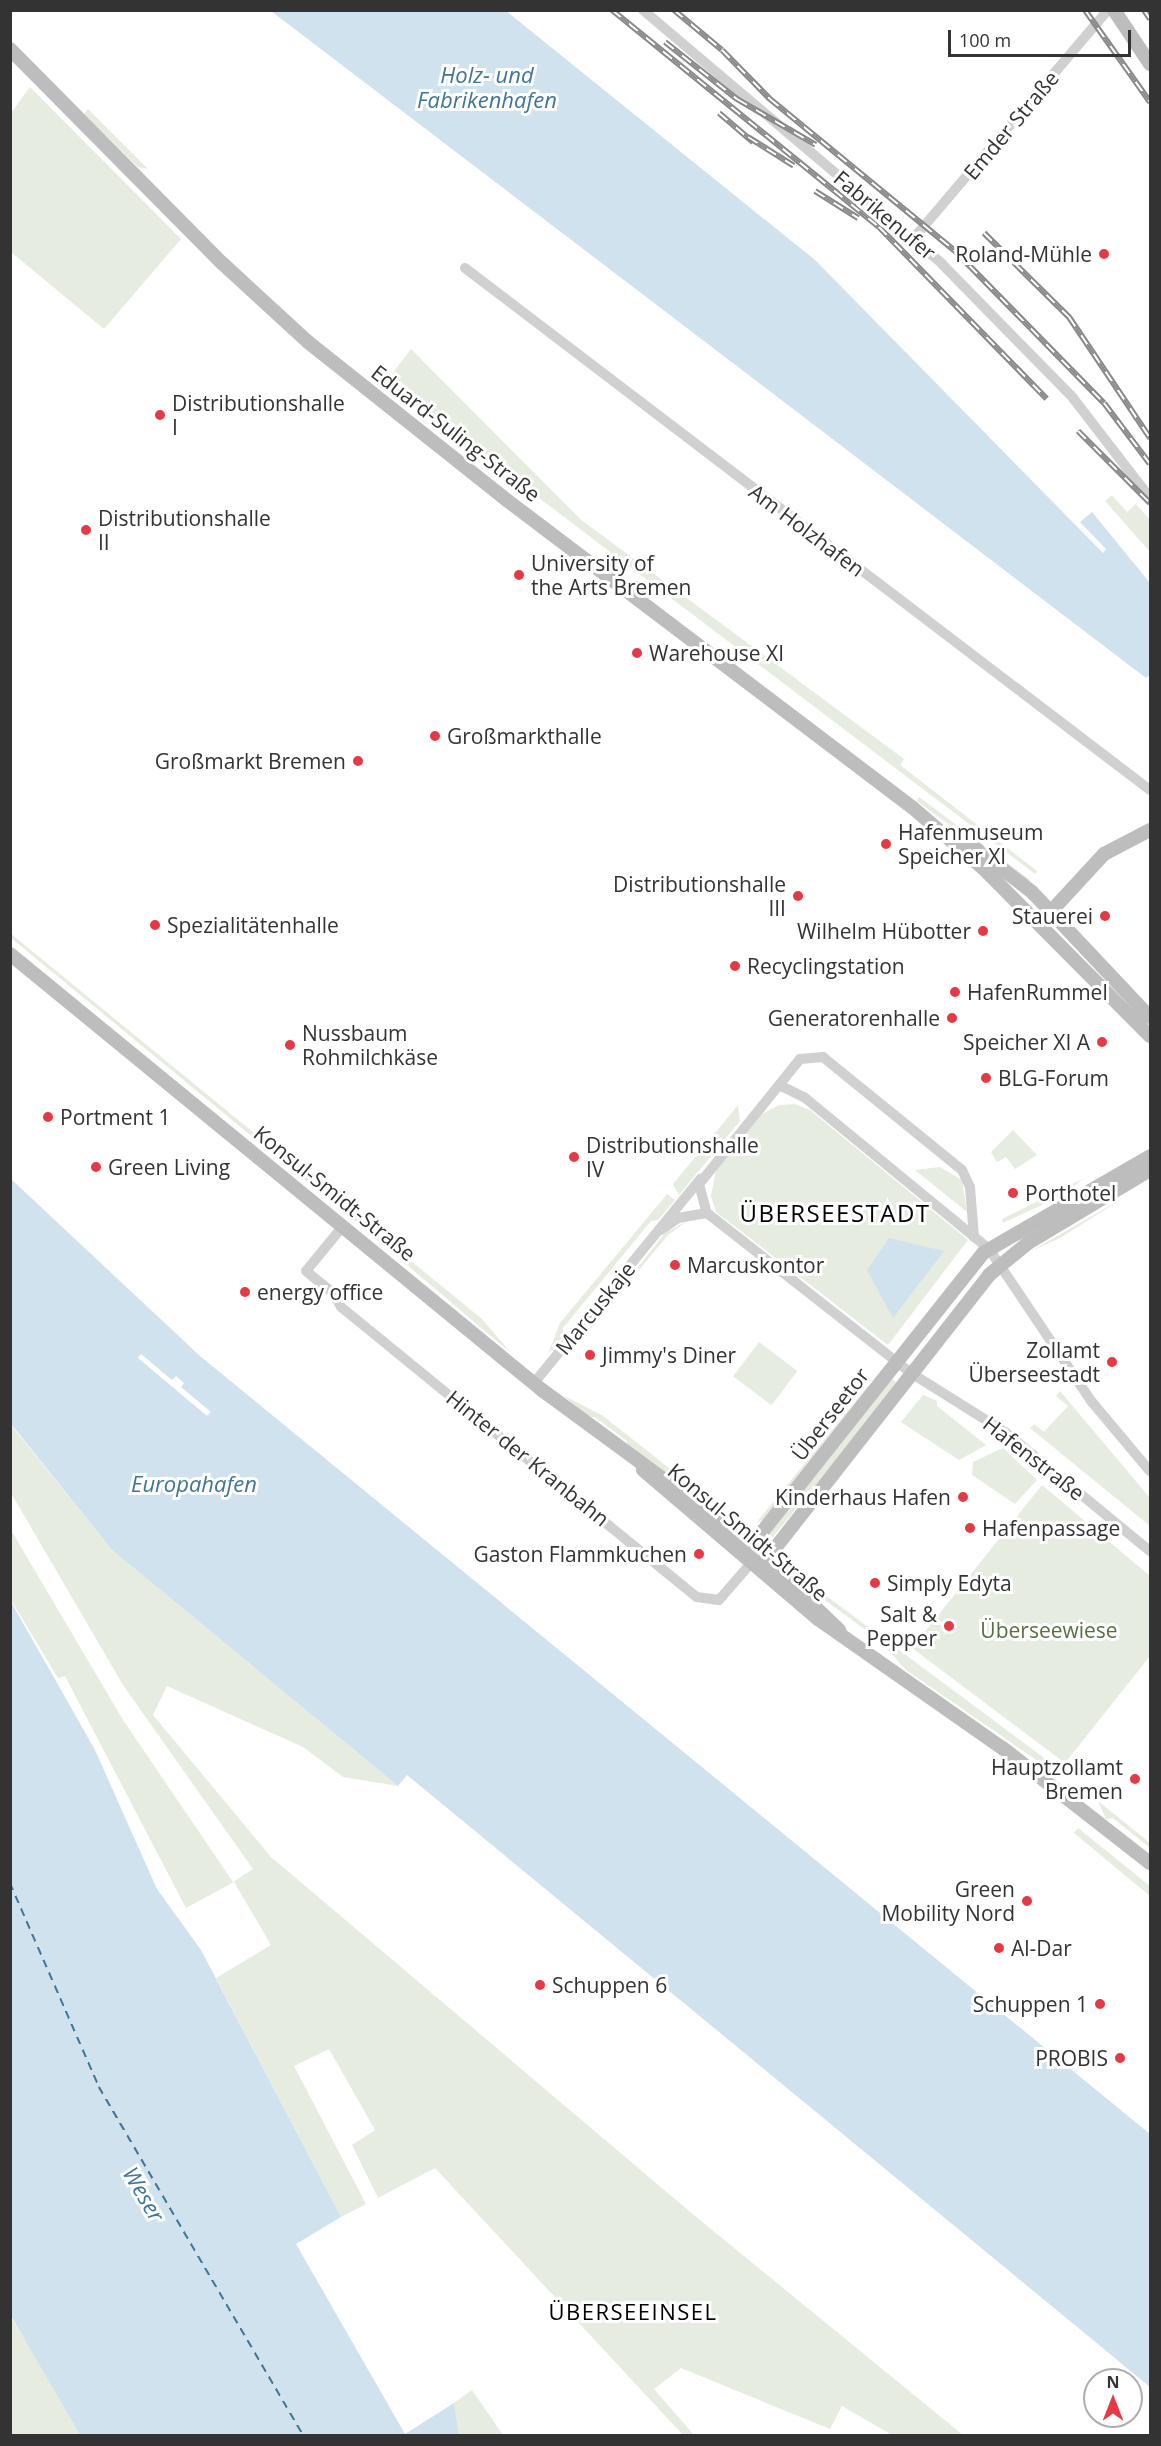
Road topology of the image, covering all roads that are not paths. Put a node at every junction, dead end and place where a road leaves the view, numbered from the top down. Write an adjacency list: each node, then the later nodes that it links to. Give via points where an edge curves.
1 (643, 10): 6 (street, Fabrikenufer)
2 (1108, 10): 6 (street, Emder Straße)
3 (1114, 10): 5 (street)
4 (10, 50): 10 (street, Eduard-Suling-Straße, via 222,263 325,356)
5 (1150, 64)
6 (913, 239): 8 (street, Fabrikenufer, via 1073,398)
7 (465, 267): 9 (street, Am Holzhafen)
8 (1150, 498)
9 (1150, 790)
10 (913, 808): 12 (street, Eduard-Suling-Straße, via 942,823 1002,868); 13 (street, Eduard-Suling-Straße)
11 (1150, 830): 12 (street, via 1104,854)
12 (1050, 913): 13 (street); 15 (street, Eduard-Suling-Straße)
13 (1040, 924): 16 (street, Eduard-Suling-Straße)
14 (10, 954): 22 (street, Konsul-Smidt-Straße)
15 (1150, 1017)
16 (1150, 1036)
17 (779, 1085): 20 (street, Marcuskaje); 24 (street, via 804,1097); 24 (street, Marcuskaje, via 800,1059 823,1057 962,1170 970,1187)
18 (1150, 1156): 25 (street, Überseetor)
19 (1150, 1170): 26 (street, Überseetor)
20 (703, 1176): 21 (street, via 699,1193); 23 (street, Marcuskaje)
21 (707, 1212): 23 (street, Marcuskaje, via 678,1218); 27 (street, Hafenstraße)
22 (342, 1226): 29 (street, Konsul-Smidt-Straße); 35 (street, Hinter der Kranbahn, via 306,1271 333,1293 341,1307 697,1597 719,1600)
23 (656, 1233): 29 (street, Marcuskaje)
24 (974, 1237): 25 (street)
25 (989, 1249): 26 (street); 27 (street, Überseetor)
26 (999, 1265): 28 (street, Überseetor); 31 (street, via 1092,1402)
27 (898, 1361): 28 (street, Hafenstraße); 32 (street, Überseetor)
28 (911, 1373): 33 (street, Hafenstraße, via 1005,1432); 34 (street, Überseetor)
29 (534, 1383): 30 (street, Konsul-Smidt-Straße)
30 (636, 1461): 32 (street, Konsul-Smidt-Straße, via 658,1473); 35 (street, Konsul-Smidt-Straße)
31 (1150, 1471)
32 (751, 1546): 34 (street, Konsul-Smidt-Straße); 35 (street)
33 (1150, 1551)
34 (766, 1559): 35 (street); 36 (street, Konsul-Smidt-Straße)
35 (751, 1563): 36 (street, Konsul-Smidt-Straße, via 818,1619)
36 (839, 1630): 37 (street, Konsul-Smidt-Straße, via 1010,1754)
37 (1150, 1863)

